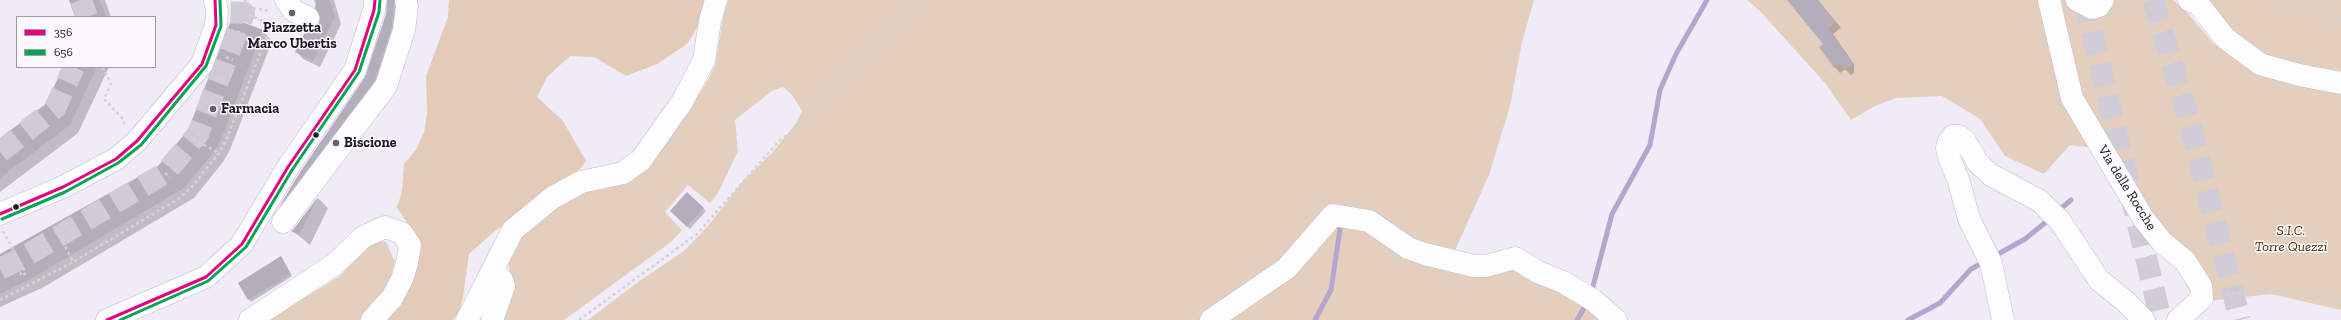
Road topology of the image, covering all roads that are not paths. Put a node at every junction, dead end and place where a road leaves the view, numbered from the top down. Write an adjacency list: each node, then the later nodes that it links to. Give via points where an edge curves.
1 (215, 0): 12 (street, via 218,12 216,25 202,64 137,141 116,159 63,187)
2 (375, 0): 15 (street, via 355,70 288,167 242,244 206,277)
3 (406, 0): 13 (street, via 404,30 386,86)
4 (716, 0): 14 (street, via 704,60 682,102 641,160 623,173 581,182 552,198 513,230)
5 (2049, 0): 24 (street, Via delle Rocche, via 2072,98 2143,218 2162,242 2185,261 2201,286 2202,298)
6 (2077, 0): 7 (street, via 2092,8 2099,6)
7 (2103, 0)
8 (2189, 0): 11 (street, via 2199,5 2225,38 2260,64 2298,75)
9 (278, 6): 10 (street)
10 (308, 18)
11 (2341, 83)
12 (0, 214)
13 (283, 222)
14 (492, 271): 18 (street); 19 (street, via 502,280 504,286)
15 (107, 320)
16 (250, 320): 17 (street, via 335,264 363,237 385,226 402,233 410,245 408,262 392,298)
17 (372, 320)
18 (467, 320)
19 (492, 320)
20 (1211, 320): 21 (street, via 1287,268 1333,215 1369,221 1408,248 1474,266 1486,266 1515,258 1593,300)
21 (1616, 320)
22 (2003, 320): 23 (street, via 1991,263 1969,219 1949,157 1947,148 1953,136 1959,136 1965,141 1978,163 1991,175 2040,201 2060,221 2099,280 2125,300)
23 (2144, 320)
24 (2178, 320)

